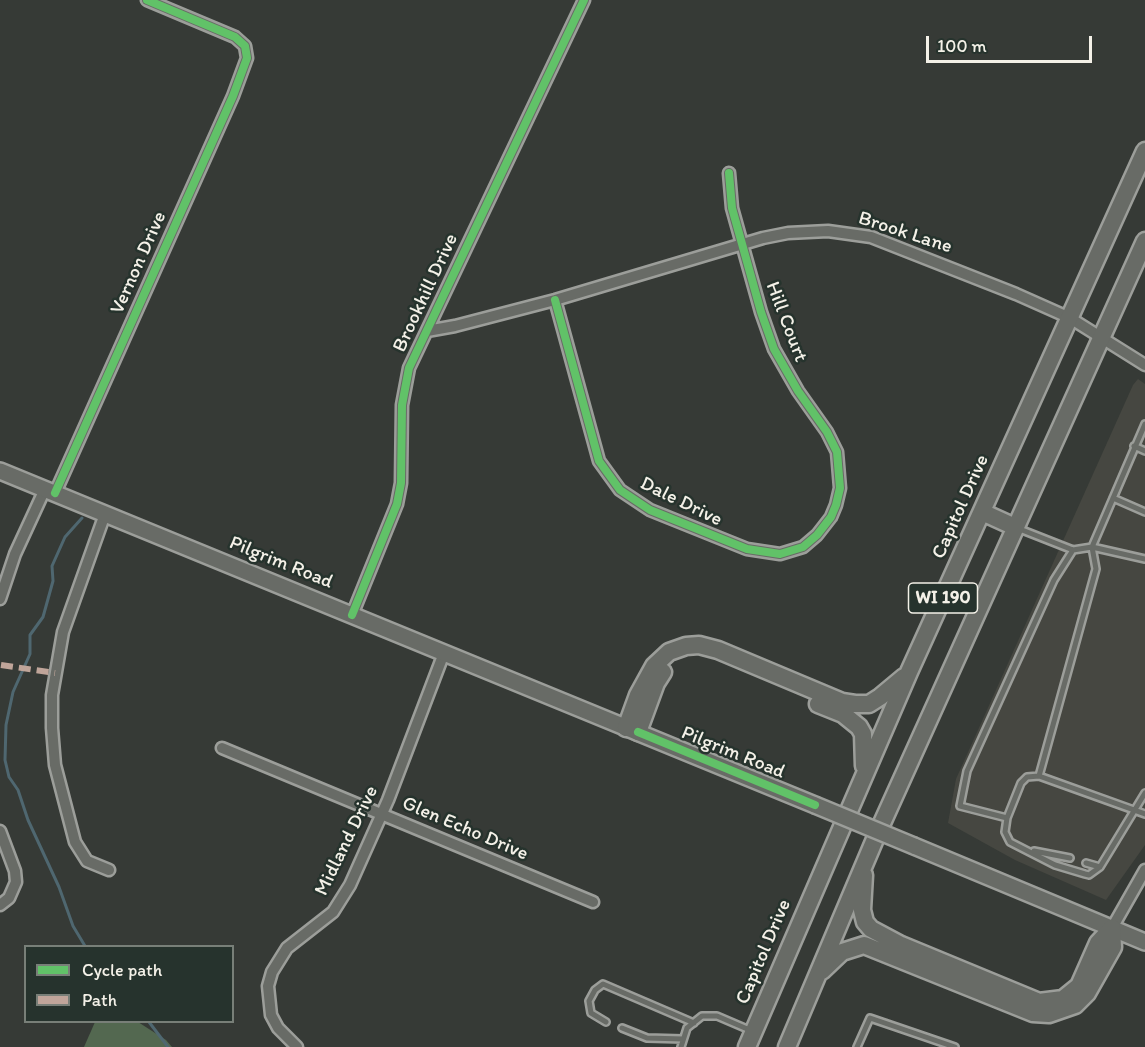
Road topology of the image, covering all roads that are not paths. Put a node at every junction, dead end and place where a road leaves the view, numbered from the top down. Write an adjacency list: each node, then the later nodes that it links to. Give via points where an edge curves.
1 (147, 0): 17 (street, Vernon Drive, via 226,33 245,46 247,58)
2 (584, 0): 9 (street, Brookhill Drive)
3 (1145, 151): 8 (main road, Capitol Drive / WI 190)
4 (729, 173): 6 (street, Hill Court, via 732,208)
5 (1145, 241): 10 (main road, WI 190)
6 (742, 244): 7 (street, Brook Lane); 8 (street, Brook Lane, via 809,231 871,237); 16 (street, Hill Court, via 774,349 827,432 837,452)
7 (555, 300): 9 (street, Brook Lane); 16 (street, Dale Drive, via 599,461 620,489 650,510 747,549 771,554 789,552 809,542 831,517 840,488)
8 (1070, 318): 10 (street, Brook Lane); 19 (main road, Capitol Drive / WI 190)
9 (427, 331): 27 (street, Brookhill Drive, via 405,381 402,474 397,504)
10 (1102, 338): 11 (street, Brook Lane); 22 (main road, WI 190)
11 (1145, 365)
12 (1145, 424): 13 (lane)
13 (1134, 446): 14 (lane); 18 (lane)
14 (1144, 450)
15 (0, 471): 17 (main road, Pilgrim Road)
16 (840, 472)
17 (50, 491): 21 (main road, Pilgrim Road); 26 (street, Vernon Drive, via 15,554)
18 (1113, 498): 20 (lane); 23 (lane)
19 (982, 512): 22 (main road); 29 (main road, Capitol Drive / WI 190)
20 (1145, 512)
21 (105, 514): 27 (main road, Pilgrim Road); 45 (street, via 63,632 52,695 52,728 55,765 75,842 87,861)
22 (1015, 527): 24 (lane); 42 (main road, WI 190)
23 (1092, 547): 24 (lane); 25 (lane); 33 (lane, via 1096,569)
24 (1073, 550): 38 (lane, via 1054,580 967,771 960,806)
25 (1145, 559)
26 (0, 599)
27 (352, 615): 28 (main road, Pilgrim Road)
28 (444, 653): 30 (main road, Pilgrim Road); 36 (street, Midland Drive)
29 (909, 672): 30 (main road, via 869,704 855,704 718,650 686,646 669,652 654,666 638,695); 32 (main road, Capitol Drive / WI 190)
30 (632, 730): 32 (main road, via 666,668 685,657 706,656 853,721 863,734); 49 (main road, Pilgrim Road, bridge)
31 (222, 748): 36 (street, Glen Echo Drive)
32 (863, 775): 56 (main road, Capitol Drive / WI 190)
33 (1039, 776): 35 (lane); 38 (lane, via 1027,777 1021,783)
34 (1145, 794): 35 (lane)
35 (1136, 811): 37 (lane); 44 (lane)
36 (382, 814): 47 (street, Glen Echo Drive); 57 (street, Midland Drive, via 337,906 287,948 275,966 268,1000 276,1025)
37 (1145, 814)
38 (1007, 818): 40 (lane, via 1005,832 1010,842)
39 (0, 831): 48 (street, via 15,872 15,888)
40 (1032, 851): 41 (lane); 44 (lane, via 1055,865 1089,875)
41 (1070, 858)
42 (864, 862): 49 (main road, via 862,910 870,929 1039,1002 1063,999 1073,993 1084,978 1098,943); 51 (main road, WI 190)
43 (1086, 863): 44 (lane)
44 (1100, 867)
45 (109, 870)
46 (1145, 870): 49 (street)
47 (593, 902)
48 (0, 905)
49 (1112, 928): 50 (main road, Pilgrim Road); 51 (main road, via 1113,947 1087,993 1075,1005 1049,1014 1033,1013 864,945 842,952)
50 (1145, 942)
51 (816, 978): 59 (main road, WI 190)
52 (606, 1022): 53 (lane, via 591,1013 589,1001 603,984)
53 (694, 1023): 55 (lane); 56 (lane, via 702,1016 717,1016)
54 (622, 1028): 55 (lane, via 647,1038)
55 (683, 1039): 58 (lane)
56 (750, 1040)
57 (297, 1047)
58 (681, 1047)
59 (787, 1047)
60 (857, 1047): 61 (lane, via 870,1017)
61 (955, 1047)

